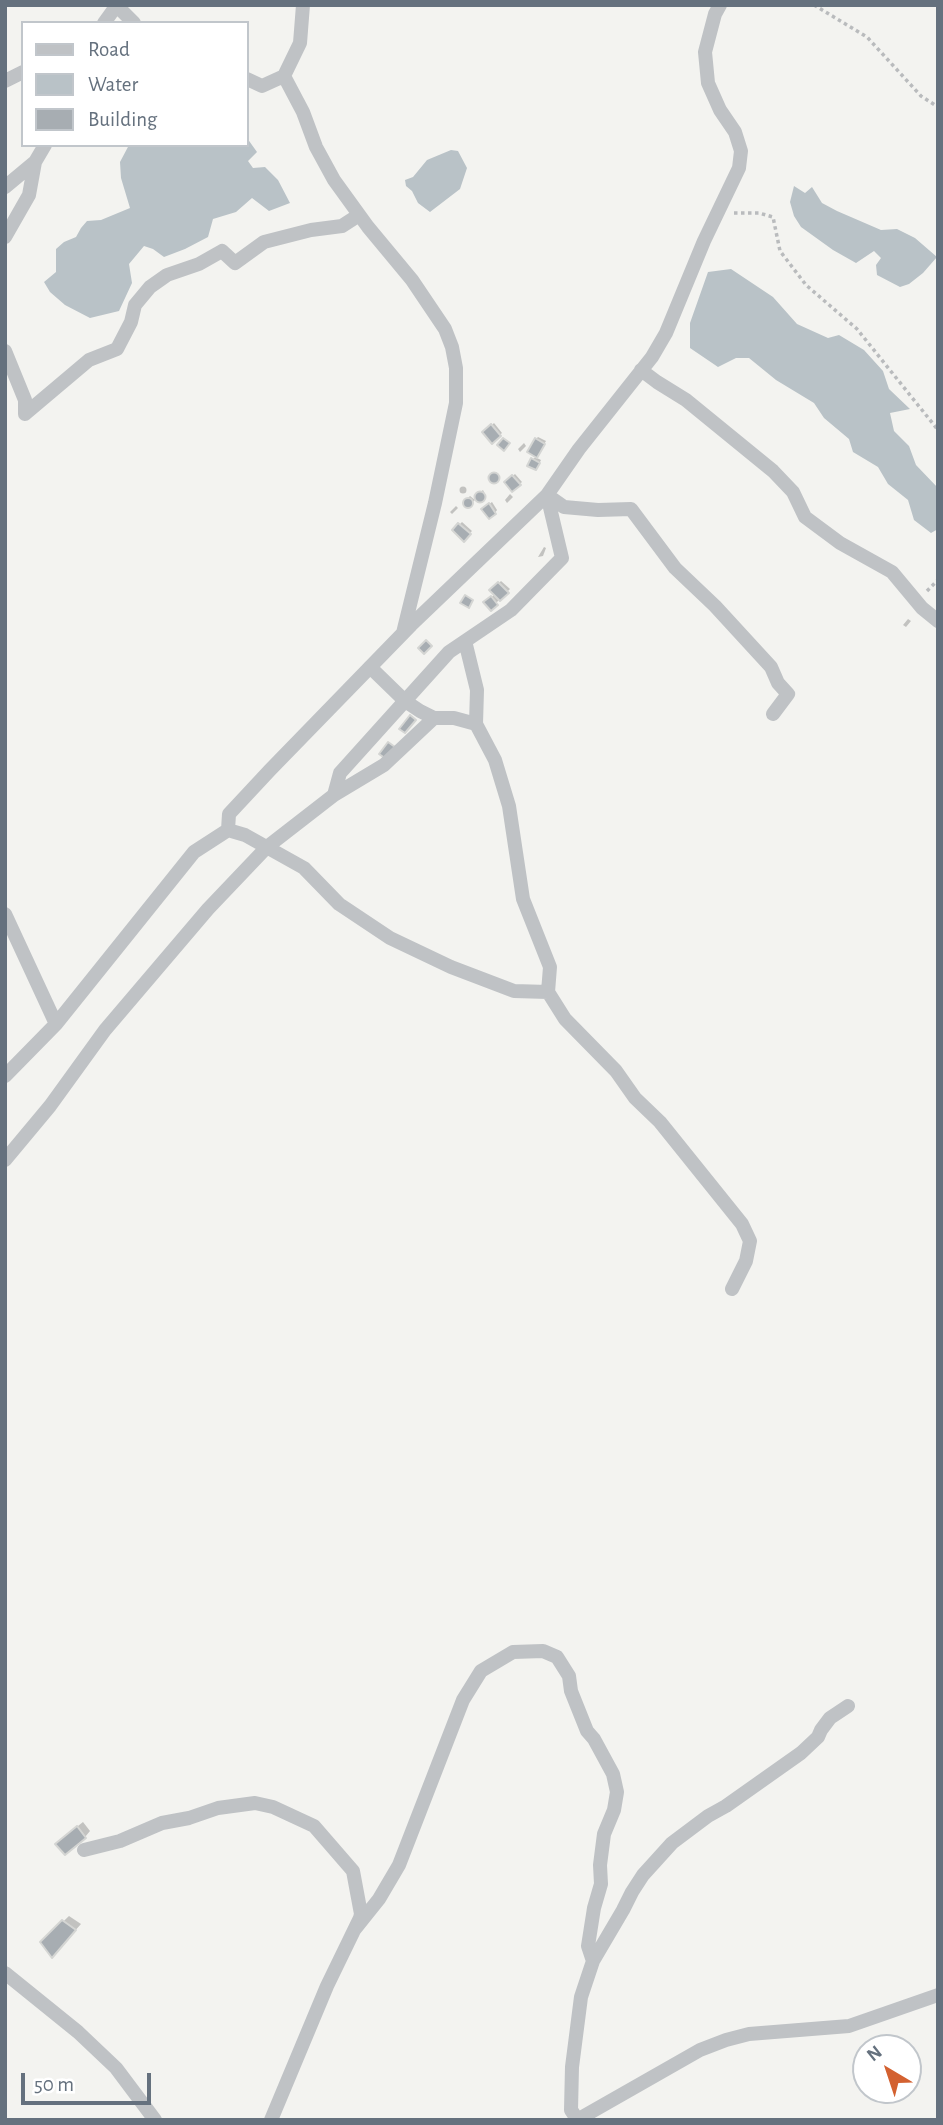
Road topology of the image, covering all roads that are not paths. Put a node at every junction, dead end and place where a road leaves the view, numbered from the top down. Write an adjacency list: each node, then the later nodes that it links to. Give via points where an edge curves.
1 (117, 5): 4 (street); 5 (street)
2 (303, 5): 7 (street, via 300,43)
3 (720, 5): 16 (street, via 705,52 708,83 735,132 741,151 739,168 666,333)
4 (105, 21)
5 (132, 21)
6 (21, 73): 9 (street)
7 (284, 76): 8 (street, via 262,86); 13 (street, via 316,147)
8 (248, 79)
9 (5, 82)
10 (44, 147): 11 (street)
11 (34, 162): 12 (street); 14 (street, via 29,195)
12 (5, 187)
13 (359, 215): 15 (street, via 342,226 264,242 235,263 222,251 167,275 135,305 117,349 89,360 25,414 25,400); 19 (street, via 445,329 456,368 456,403)
14 (5, 237)
15 (5, 351)
16 (641, 370): 17 (street); 18 (street, via 686,400 773,471 793,492 806,517 840,544 892,572)
17 (547, 495): 19 (street); 20 (street, via 562,558 511,610); 23 (street, via 564,507 631,509 675,568 771,667 788,694)
18 (938, 621)
19 (403, 633): 21 (street)
20 (466, 641): 22 (street, via 449,652); 25 (street, via 477,690)
21 (370, 667): 22 (street); 27 (street, via 229,814)
22 (405, 701): 24 (street); 26 (street, via 340,773)
23 (773, 714)
24 (434, 718): 25 (street); 26 (street, via 384,765)
25 (476, 724): 30 (street, via 495,760 509,806 523,899 550,967)
26 (334, 795): 28 (street)
27 (228, 830): 28 (street); 31 (street, via 194,852)
28 (267, 847): 30 (street, via 304,868 339,904 390,938 514,991); 33 (street, via 105,1031)
29 (5, 914): 31 (street)
30 (548, 992): 34 (street, via 565,1019 660,1122 742,1224 750,1241)
31 (56, 1024): 32 (street)
32 (5, 1076)
33 (5, 1160)
34 (732, 1289)
35 (848, 1706): 38 (street, via 830,1718 801,1753 708,1816 657,1858)
36 (84, 1850): 37 (street, via 218,1808 246,1803 273,1807 314,1826 353,1871 361,1914)
37 (355, 1928): 38 (street, via 399,1865 463,1700 481,1671 513,1652 543,1651 556,1657 569,1675 587,1731 610,1768 617,1792 604,1833 601,1884 588,1946); 43 (street)
38 (593, 1961): 41 (street, via 581,1997 572,2067 571,2110)
39 (5, 1973): 42 (street, via 116,2068)
40 (938, 1995): 41 (street, via 849,2026 726,2040)
41 (577, 2119)
42 (155, 2120)
43 (271, 2120)

